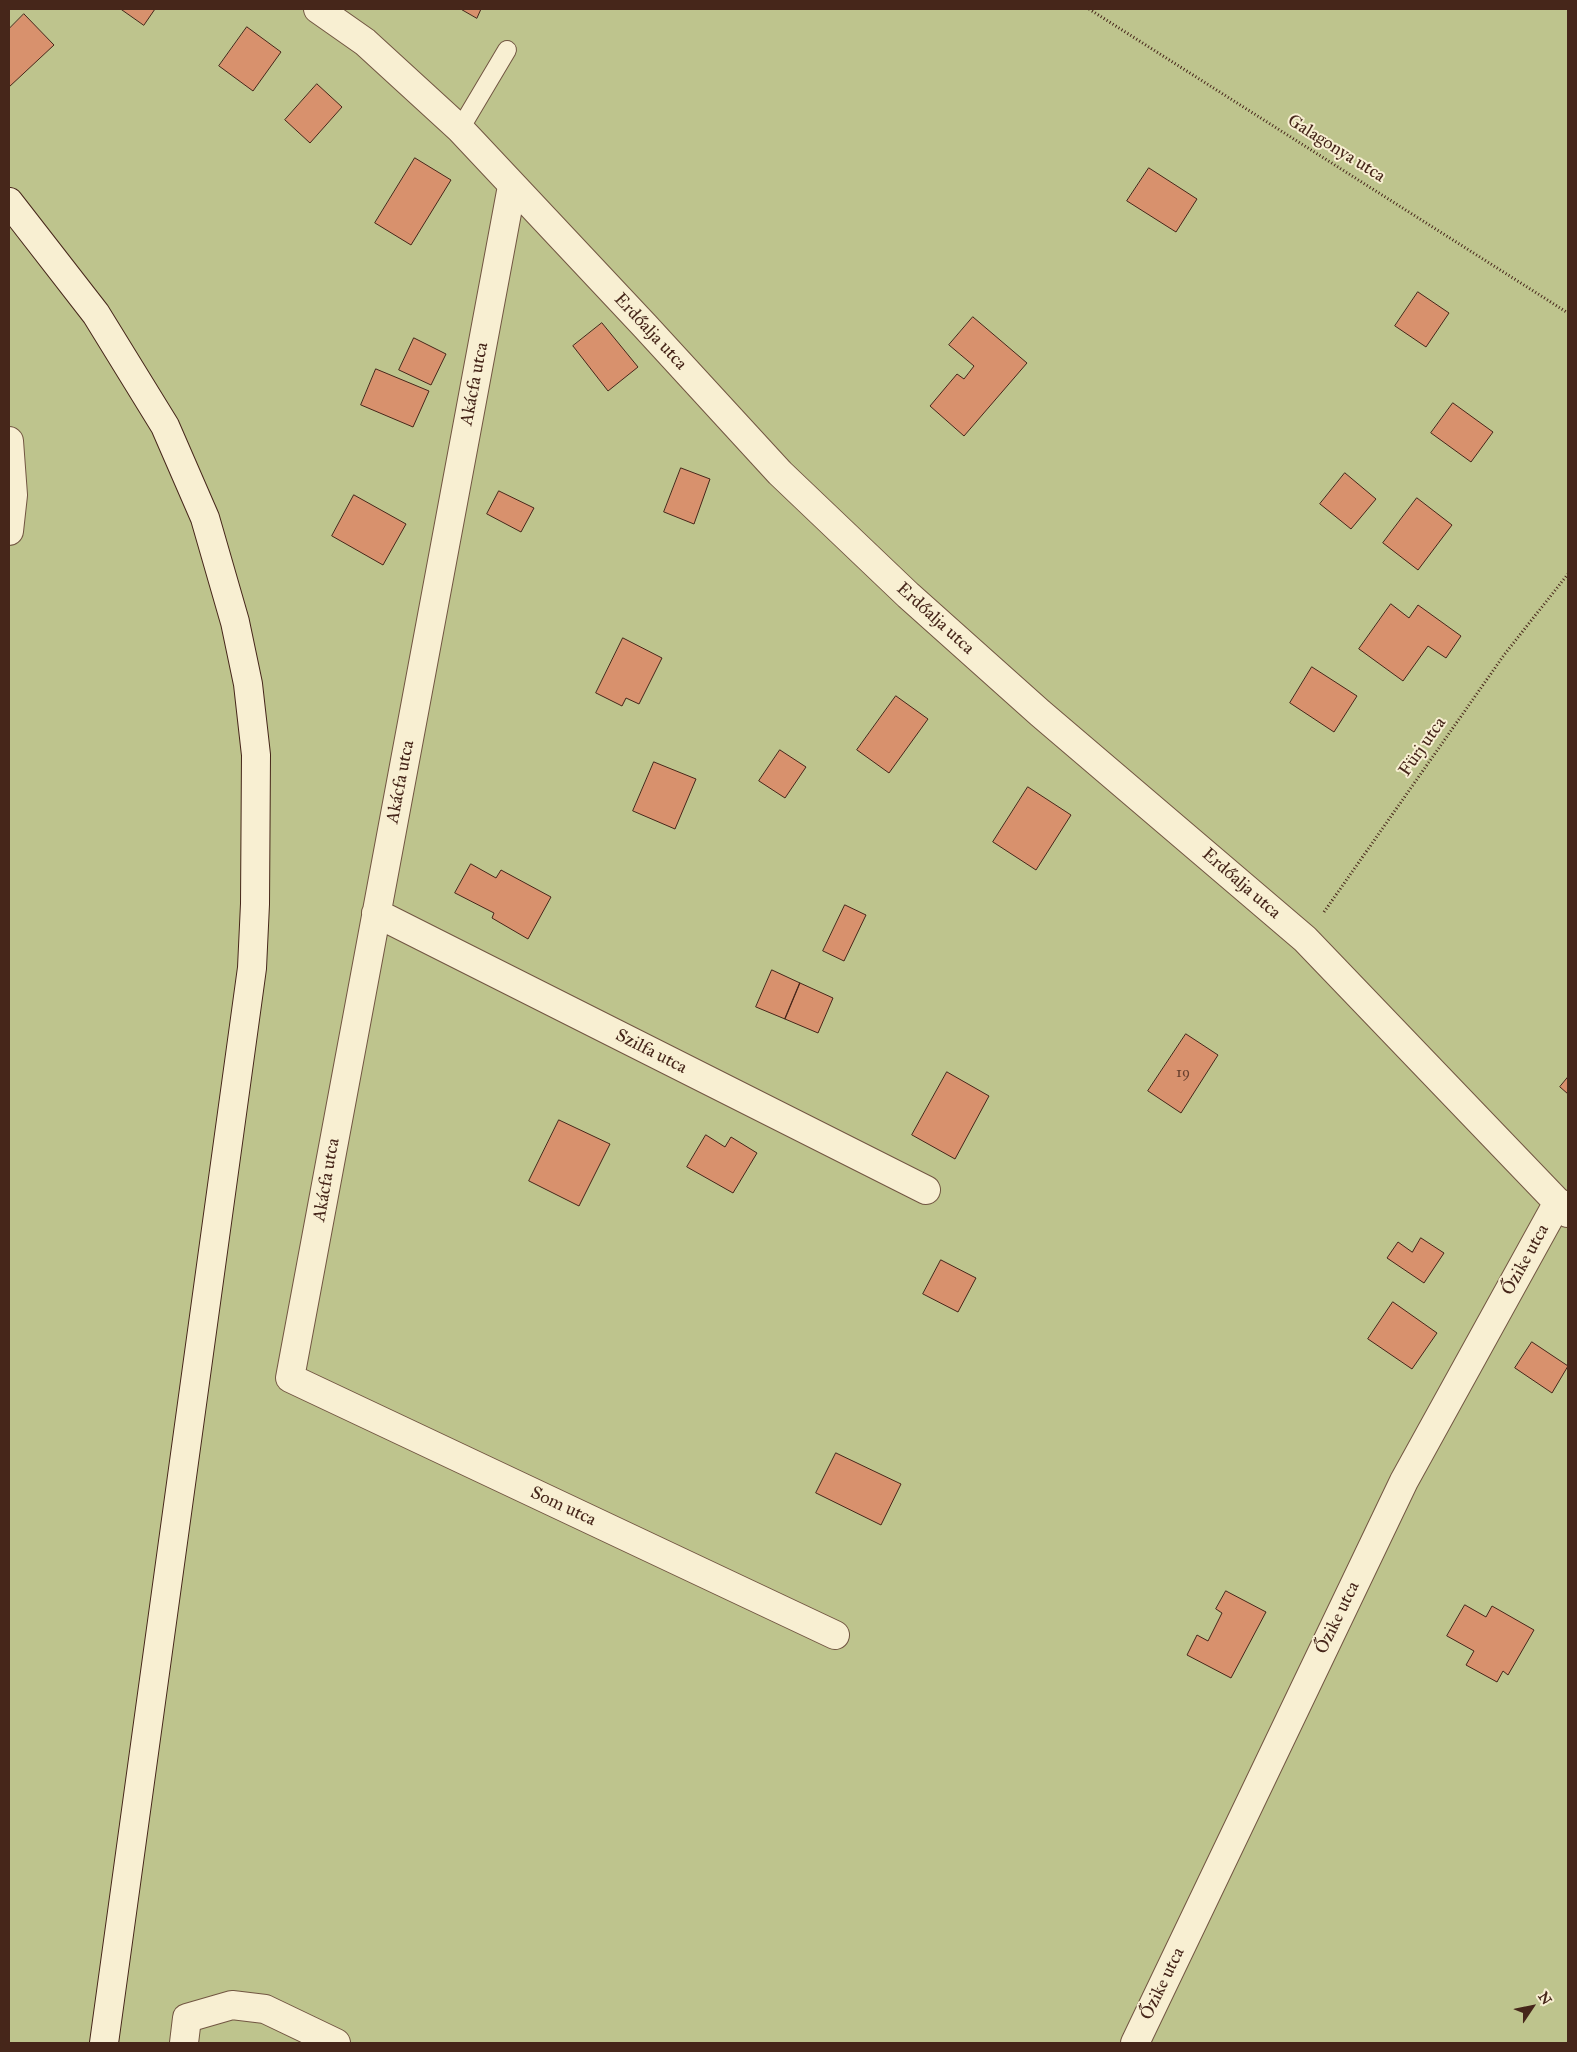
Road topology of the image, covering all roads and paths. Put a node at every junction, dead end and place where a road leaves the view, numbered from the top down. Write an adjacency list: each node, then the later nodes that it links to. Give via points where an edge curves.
1 (318, 9): 4 (street, Erdőalja utca, via 365,42)
2 (1088, 9): 7 (path, Galagonya utca)
3 (507, 50): 4 (lane)
4 (460, 129): 5 (street, Erdőalja utca)
5 (512, 186): 11 (street, Akácfa utca); 12 (street, Erdőalja utca, via 780,474 908,595)
6 (9, 202): 18 (street, via 96,314 165,426 205,518 235,622 248,684 256,755 252,968)
7 (1568, 313)
8 (9, 441): 9 (street, via 13,495)
9 (9, 531)
10 (1568, 574): 12 (path, Fürj utca, via 1504,655)
11 (376, 913): 13 (street, Szilfa utca); 15 (street, Akácfa utca)
12 (1305, 939): 14 (street, Erdőalja utca)
13 (926, 1190)
14 (1563, 1208): 20 (street, Őzike utca, via 1404,1481)
15 (290, 1378): 16 (street, Som utca)
16 (835, 1635)
17 (185, 2030): 19 (street, via 232,2005 265,2009)
18 (104, 2043)
19 (336, 2043)
20 (1134, 2043)

